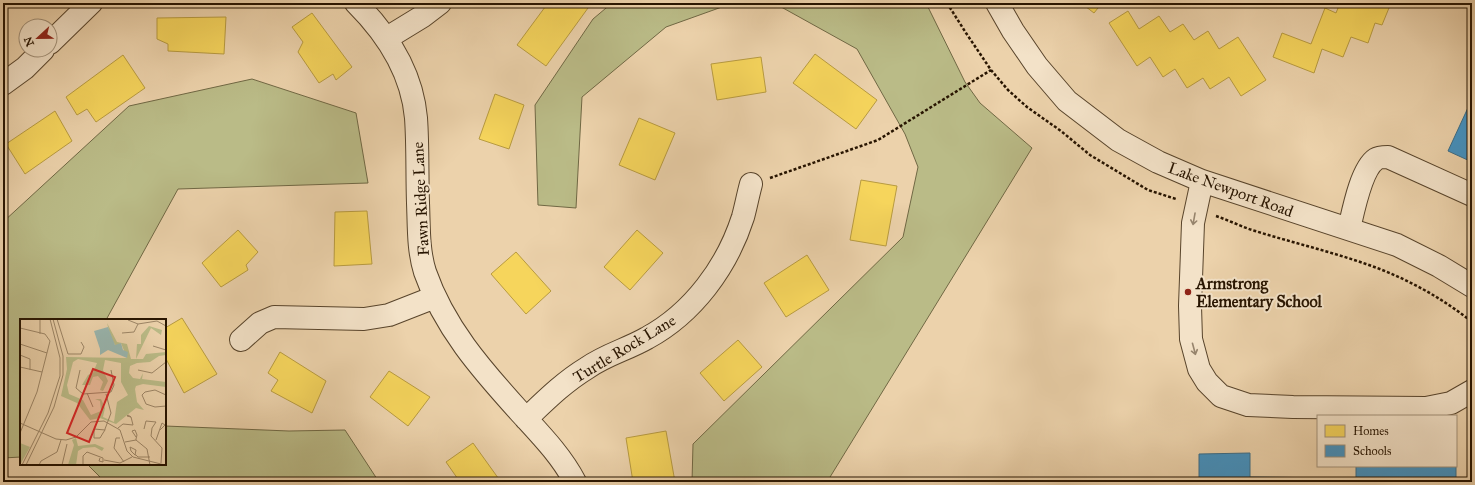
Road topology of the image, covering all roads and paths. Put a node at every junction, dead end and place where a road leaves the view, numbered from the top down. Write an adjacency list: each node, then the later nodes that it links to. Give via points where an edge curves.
1 (91, 3): 5 (street)
2 (356, 3): 6 (street, Fawn Ridge Lane)
3 (440, 3): 6 (street)
4 (997, 3): 10 (street, Lake Newport Road, via 1037,66 1067,101 1118,140 1158,162)
5 (58, 35)
6 (387, 38): 16 (street, Fawn Ridge Lane, via 410,87 416,117 419,242 425,271)
7 (35, 58): 9 (street)
8 (991, 70): 11 (path, via 878,140)
9 (3, 84)
10 (1202, 181): 13 (street); 14 (street, Lake Newport Road)
11 (751, 184): 20 (street, Turtle Rock Lane, via 743,217 730,249 694,303 670,324 648,338 588,366 562,385)
12 (1472, 195): 14 (street, via 1388,157 1382,157 1376,159 1366,170)
13 (1196, 208): 17 (path, via 1251,230 1333,253 1381,270 1430,294); 19 (street, one-way to 19, via 1193,223 1191,339 1200,369 1207,382 1221,396 1248,405 1426,408 1450,403)
14 (1349, 229): 15 (street, Lake Newport Road, via 1397,245)
15 (1472, 286)
16 (435, 297): 18 (street, via 389,315 364,319 274,317 260,323); 20 (street, Fawn Ridge Lane, via 451,328 467,351)
17 (1472, 322)
18 (241, 340)
19 (1472, 391)
20 (526, 419): 21 (street, Fawn Ridge Lane, via 560,456)
21 (575, 482)

